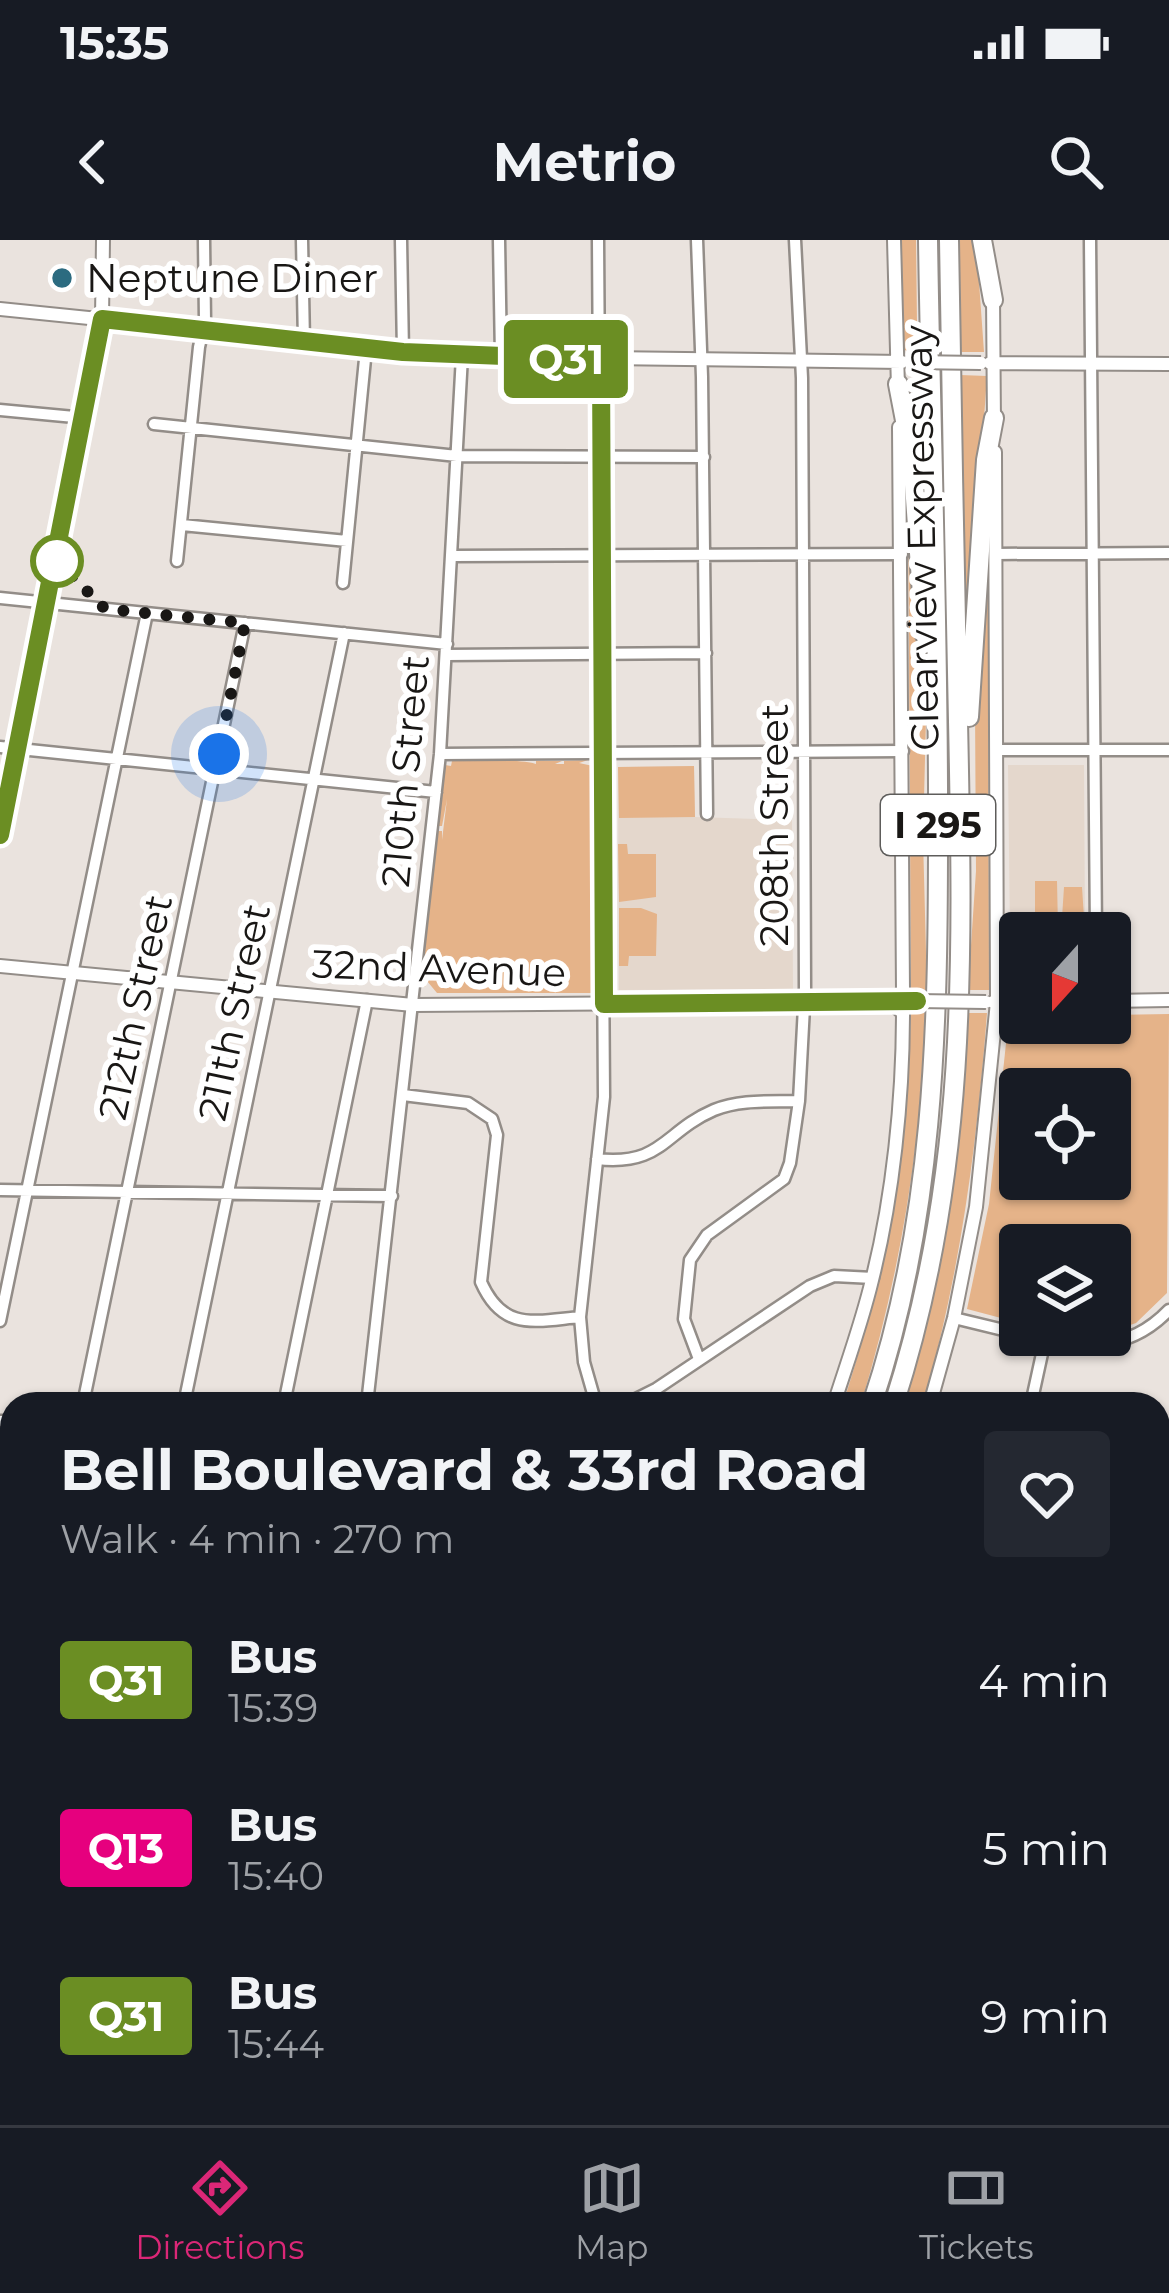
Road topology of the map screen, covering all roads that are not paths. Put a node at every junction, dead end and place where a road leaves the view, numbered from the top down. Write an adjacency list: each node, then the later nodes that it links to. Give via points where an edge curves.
1 (103, 240): 17 (street)
2 (204, 240): 18 (street)
3 (302, 240): 19 (street)
4 (401, 240): 21 (street)
5 (499, 240): 23 (street)
6 (598, 240): 24 (street)
7 (697, 240): 25 (street)
8 (795, 240): 26 (street, 208th Street)
9 (894, 240): 27 (street)
10 (928, 240): 73 (highway, Clearview Expressway / I 295)
11 (949, 240): 78 (highway, Clearview Expressway / I 295)
12 (982, 240): 15 (highway)
13 (992, 240): 15 (street, Clearview Expressway)
14 (1090, 240): 29 (street)
15 (993, 300): 28 (street, Clearview Expressway)
16 (0, 309): 17 (street)
17 (102, 319): 18 (street); 33 (street)
18 (202, 331): 19 (street); 36 (street)
19 (304, 342): 20 (street)
20 (366, 349): 21 (street); 37 (street)
21 (403, 352): 22 (street)
22 (462, 356): 23 (street); 38 (street, 210th Street)
23 (501, 358): 24 (street)
24 (601, 360): 25 (street); 39 (street)
25 (701, 361): 26 (street); 40 (street)
26 (800, 361): 27 (street); 47 (street, 208th Street)
27 (904, 362): 28 (street, bridge); 31 (street)
28 (987, 363): 29 (street); 34 (street, Clearview Expressway)
29 (1093, 364): 30 (street); 43 (street)
30 (1169, 364)
31 (898, 384): 45 (street); 73 (highway, via 912,457)
32 (0, 410): 33 (street)
33 (85, 418): 54 (street)
34 (994, 418): 46 (street, Clearview Expressway); 78 (highway)
35 (154, 424): 36 (street)
36 (191, 428): 37 (street); 41 (street)
37 (356, 444): 38 (street); 42 (street)
38 (458, 456): 39 (street); 48 (street, 210th Street)
39 (602, 457): 40 (street); 49 (street)
40 (704, 457): 50 (street)
41 (182, 524): 42 (street); 51 (street)
42 (346, 542): 52 (street)
43 (1094, 553): 44 (street); 46 (street); 64 (street)
44 (1169, 553)
45 (902, 554): 47 (street); 66 (street)
46 (995, 554): 63 (street, Clearview Expressway)
47 (802, 555): 50 (street); 68 (street, 208th Street)
48 (453, 556): 49 (street); 58 (street, 210th Street)
49 (602, 556): 50 (street); 60 (street)
50 (705, 556): 59 (street)
51 (177, 561)
52 (343, 583)
53 (0, 598): 54 (street)
54 (48, 603): 55 (street); 62 (street)
55 (147, 613): 56 (street); 71 (street)
56 (245, 623): 57 (street); 72 (street, 212th Street)
57 (344, 633): 58 (street); 74 (street, 211th Street)
58 (447, 649): 60 (street); 70 (street, 210th Street)
59 (706, 653): 60 (street); 67 (street)
60 (603, 654): 69 (street)
61 (0, 747): 62 (street)
62 (18, 749): 71 (street); 77 (street)
63 (997, 750): 64 (street); 89 (street, Clearview Expressway)
64 (1095, 750): 65 (street); 79 (street)
65 (1169, 750)
66 (902, 751): 68 (street); 86 (street, via 903,992)
67 (706, 752): 68 (street); 69 (street); 76 (street)
68 (804, 752): 88 (street, 208th Street)
69 (603, 753): 70 (street); 91 (street)
70 (440, 754): 75 (street, 210th Street)
71 (117, 759): 72 (street); 81 (street)
72 (216, 769): 74 (street); 82 (street, 212th Street)
73 (938, 774): 118 (highway, Clearview Expressway / I 295, via 938,1025 928,1145)
74 (314, 779): 75 (street); 83 (street, 211th Street)
75 (436, 792): 92 (street, 210th Street)
76 (707, 814)
77 (0, 836)
78 (961, 854): 119 (highway, Clearview Expressway / I 295, via 950,1150)
79 (1096, 912)
80 (0, 966): 81 (street, 32nd Avenue)
81 (73, 973): 82 (street, 32nd Avenue); 97 (street)
82 (171, 982): 83 (street, 32nd Avenue); 98 (street, 212th Street)
83 (269, 991): 84 (street, 32nd Avenue); 99 (street, 211th Street)
84 (367, 1000): 92 (street, 32nd Avenue); 101 (street)
85 (1169, 1000): 87 (street)
86 (889, 1001): 88 (street, 32nd Avenue); 89 (street, 32nd Avenue, bridge); 102 (street, via 903,1013 903,1054)
87 (1131, 1001)
88 (803, 1002): 91 (street, 32nd Avenue); 94 (street, 208th Street)
89 (992, 1002): 90 (street, 32nd Avenue); 105 (street, Clearview Expressway, via 976,1207)
90 (999, 1002)
91 (604, 1004): 92 (street, 32nd Avenue); 95 (street)
92 (413, 1005): 93 (street, 210th Street)
93 (403, 1095): 100 (street, 210th Street); 104 (street, via 467,1103 492,1119 497,1135 481,1282 497,1309 531,1322)
94 (799, 1101): 95 (street, via 730,1105 651,1155); 110 (street, 208th Street, via 784,1178 706,1235 690,1260 684,1318)
95 (597, 1159): 104 (street)
96 (0, 1190): 97 (street)
97 (27, 1191): 98 (street); 106 (street)
98 (127, 1192): 99 (street); 111 (street, 212th Street)
99 (227, 1195): 101 (street); 112 (street, 211th Street)
100 (392, 1196): 101 (street); 114 (street, 210th Street)
101 (326, 1198): 113 (street)
102 (873, 1278): 110 (street, via 834,1276 810,1286); 117 (street)
103 (1169, 1310): 108 (street)
104 (580, 1317): 115 (street)
105 (953, 1318): 107 (street); 120 (street, Clearview Expressway)
106 (0, 1321)
107 (999, 1330)
108 (1131, 1337)
109 (1042, 1356): 121 (street)
110 (699, 1359): 116 (street)
111 (85, 1392)
112 (186, 1392)
113 (286, 1392)
114 (369, 1392)
115 (593, 1392)
116 (645, 1392)
117 (838, 1392)
118 (875, 1392)
119 (897, 1392)
120 (933, 1392)
121 (1034, 1392)

